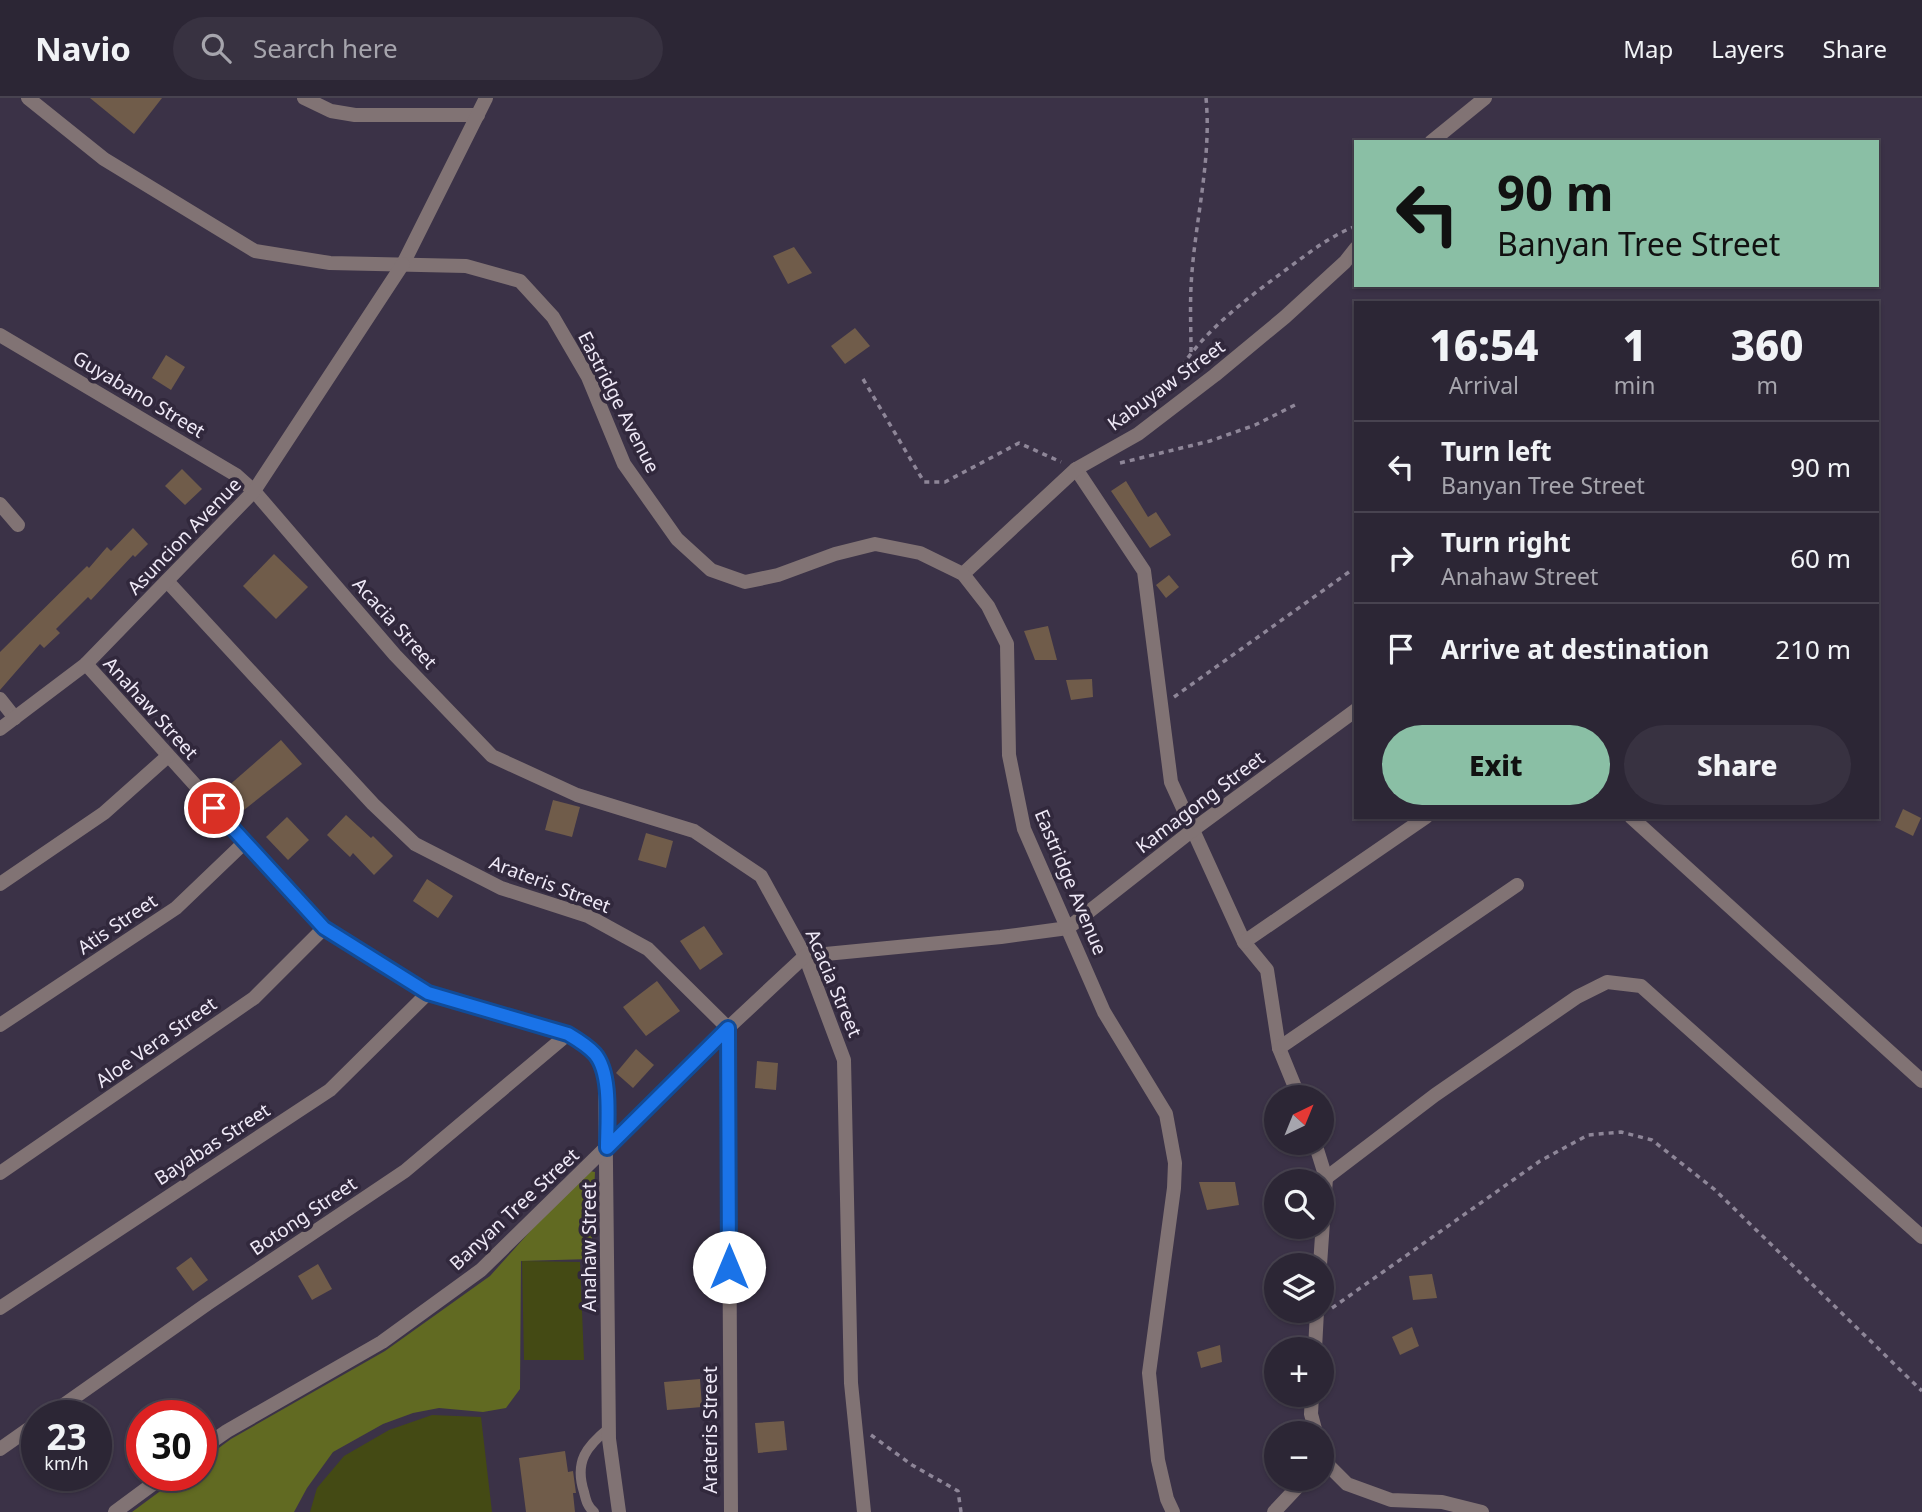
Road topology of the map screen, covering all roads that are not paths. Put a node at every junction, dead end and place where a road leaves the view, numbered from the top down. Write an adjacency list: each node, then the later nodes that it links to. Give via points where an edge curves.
1 (28, 98): 8 (street, Eastridge Avenue, via 104,159 255,251 330,262)
2 (304, 98): 5 (street, via 331,111 355,115)
3 (486, 98): 5 (street, Asuncion Avenue)
4 (1486, 98): 6 (street)
5 (478, 115): 8 (street, Asuncion Avenue)
6 (1433, 140)
7 (1354, 251): 10 (street, Kabuyaw Street, via 1215,375 1138,434)
8 (403, 264): 11 (street, Asuncion Avenue); 14 (street, Eastridge Avenue, via 466,266 520,281 553,317 581,365 624,464 677,540 711,570 745,582 875,544 920,553)
9 (0, 335): 11 (street, Guyabano Street, via 217,463)
10 (1076, 469): 14 (street, Kabuyaw Street); 24 (street, via 1144,571 1171,782)
11 (254, 491): 15 (street, Asuncion Avenue); 31 (street, Acacia Street, via 394,654 492,756 577,795 694,831 761,876)
12 (0, 504): 13 (street)
13 (18, 525)
14 (963, 574): 29 (street, Eastridge Avenue, via 988,606 1007,644 1009,755 1024,830)
15 (167, 581): 16 (street, Asuncion Avenue); 34 (street, Arateris Street, via 415,844 500,888 588,916 648,949)
16 (86, 664): 19 (street, Asuncion Avenue); 21 (street, Anahaw Street)
17 (0, 699): 19 (street)
18 (1354, 711): 24 (street, Kamagong Street)
19 (15, 718): 20 (street, Asuncion Avenue)
20 (0, 729)
21 (168, 756): 25 (street, Anahaw Street); 26 (street, via 104,814)
22 (1423, 819): 30 (street)
23 (1633, 819): 37 (street)
24 (1194, 829): 29 (street, Kamagong Street); 30 (street)
25 (245, 842): 28 (street, Anahaw Street); 33 (street, Atis Street, via 176,908)
26 (0, 884)
27 (1517, 886): 36 (street)
28 (324, 928): 32 (street, Anahaw Street); 41 (street, Aloe Vera Street, via 254,998)
29 (1069, 928): 31 (street); 57 (street, Eastridge Avenue, via 1104,1012 1166,1114 1175,1163 1149,1373 1158,1460)
30 (1244, 942): 36 (street, via 1267,970)
31 (805, 956): 34 (street, Banyan Tree Street); 56 (street, Acacia Street, via 844,1060 851,1383)
32 (428, 993): 35 (street, Anahaw Street); 43 (street, Bayabas Street, via 330,1090)
33 (0, 1025)
34 (728, 1028): 39 (street, Banyan Tree Street); 55 (street, Arateris Street)
35 (568, 1034): 39 (street, Anahaw Street, via 597,1055 605,1074); 44 (street, Botong Street, via 405,1171)
36 (1279, 1048): 38 (street)
37 (1922, 1081)
38 (1294, 1085)
39 (607, 1148): 45 (street, Anahaw Street); 47 (street, Banyan Tree Street, via 481,1270 382,1342)
40 (1334, 1172): 42 (street, via 1435,1095 1577,997 1607,982 1641,986)
41 (0, 1173)
42 (1922, 1237)
43 (0, 1308)
44 (71, 1400)
45 (609, 1427): 53 (lane, via 589,1444 580,1463 580,1482); 54 (street, Anahaw Street)
46 (21, 1434): 48 (street)
47 (217, 1438)
48 (0, 1449)
49 (1334, 1470): 59 (street, via 1347,1484 1391,1500 1442,1502)
50 (144, 1491): 52 (street)
51 (1294, 1491): 58 (street)
52 (115, 1512)
53 (594, 1512)
54 (619, 1512)
55 (731, 1512)
56 (864, 1512)
57 (1173, 1512)
58 (1274, 1512)
59 (1482, 1512)

